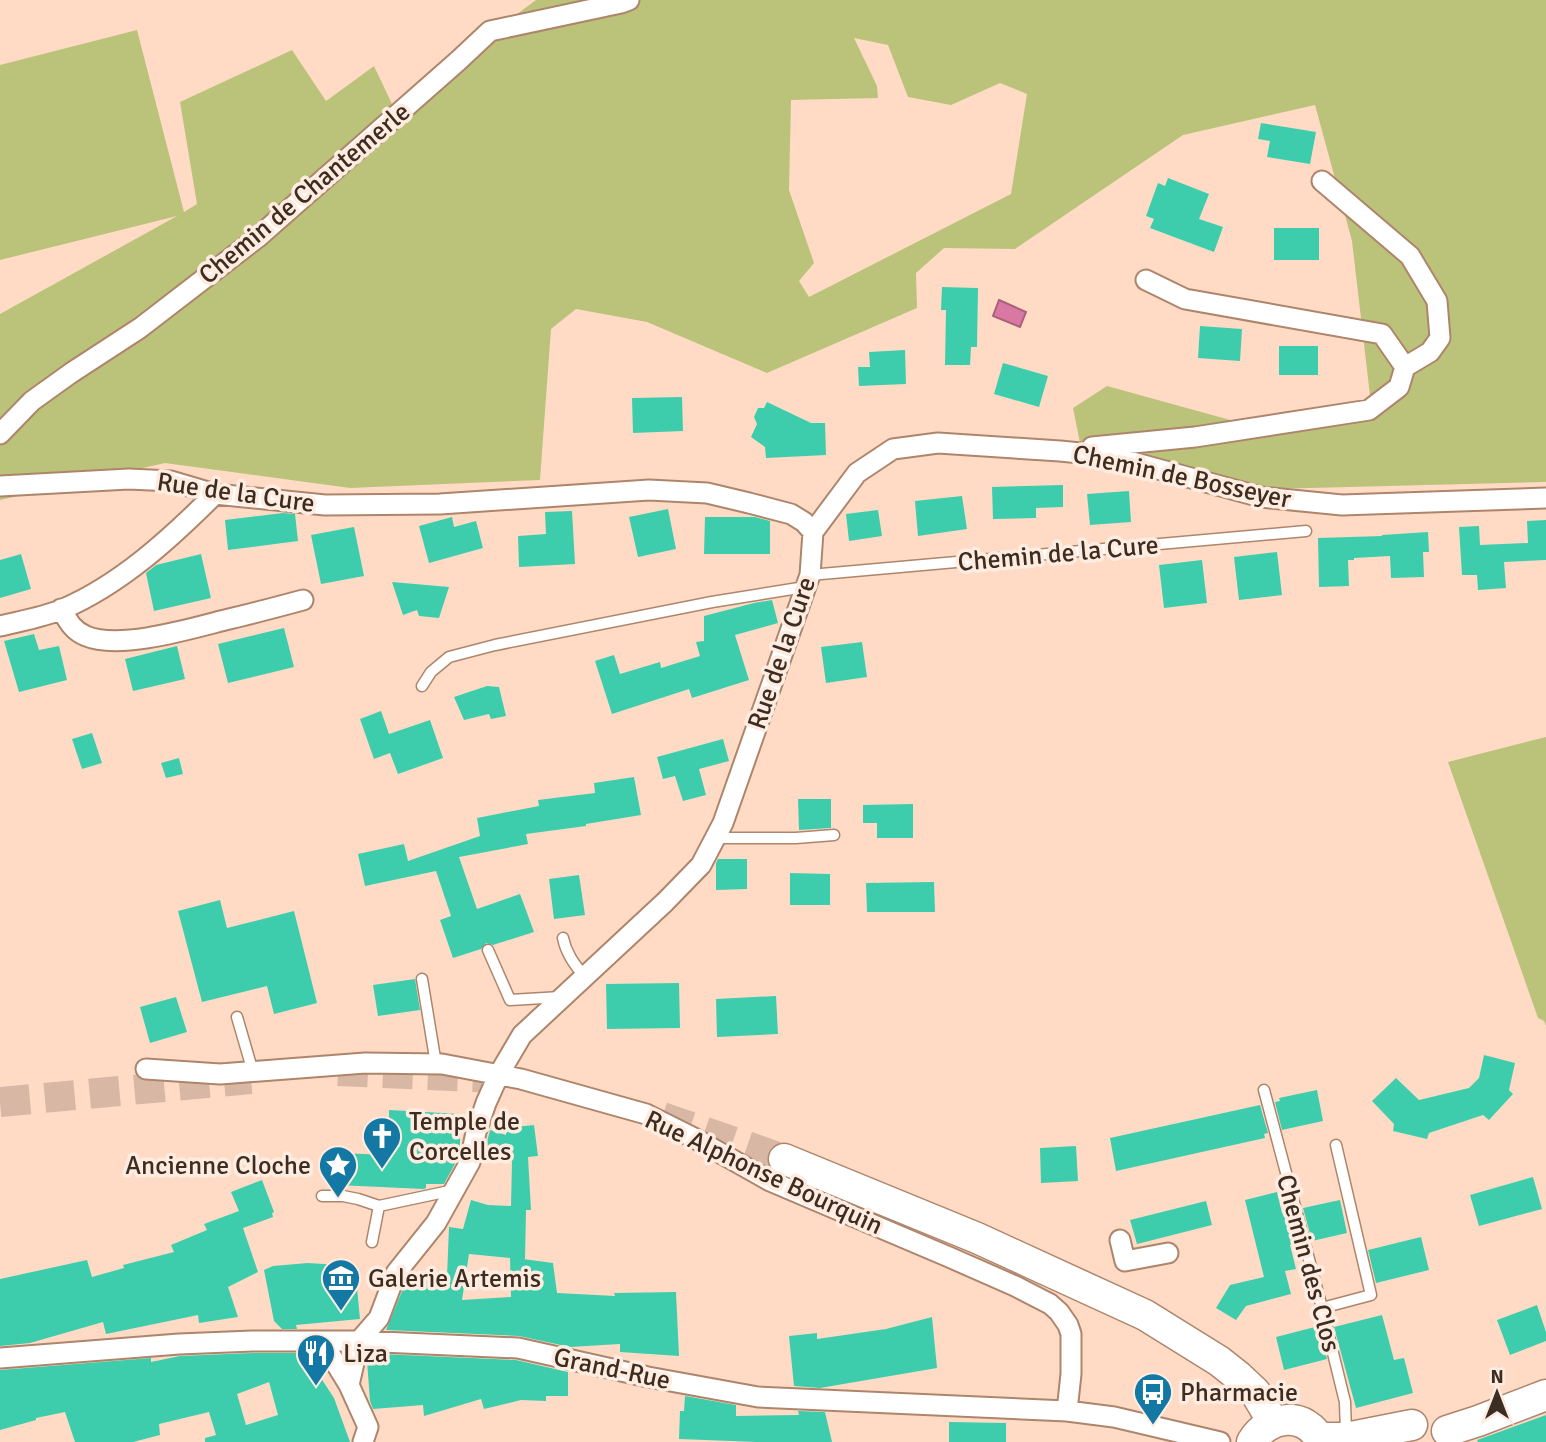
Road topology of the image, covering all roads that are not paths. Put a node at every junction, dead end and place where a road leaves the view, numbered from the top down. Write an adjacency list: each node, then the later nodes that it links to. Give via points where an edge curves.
1 (629, 0): 5 (street, Chemin de Chantemerle, via 490,31 257,237 140,328 32,401)
2 (1322, 181): 4 (street, via 1410,256 1437,301 1440,338 1430,352)
3 (1146, 280): 4 (street, via 1185,299 1382,334)
4 (1405, 367): 6 (street, via 1399,387 1368,410 1195,437)
5 (0, 434)
6 (1060, 451): 9 (street, Chemin de Bosseyer, via 1110,456 1261,497 1342,505); 11 (street, Chemin de Bosseyer, via 938,443 893,449 857,473)
7 (0, 486): 8 (street, Rue de la Cure, via 129,479 171,481)
8 (215, 494): 11 (street, Rue de la Cure, via 337,505 440,504 649,490 707,493 791,514); 14 (street, via 153,551 101,590)
9 (1546, 498)
10 (1306, 531): 12 (lane, Chemin de la Cure)
11 (813, 533): 12 (street, Rue de la Cure)
12 (808, 581): 16 (lane, Chemin de la Cure, via 449,657); 18 (street, Rue de la Cure)
13 (303, 600): 14 (street, via 186,630 115,641 87,637 71,626)
14 (61, 610): 15 (street)
15 (0, 626)
16 (422, 686)
17 (834, 835): 18 (lane)
18 (714, 838): 21 (street, Rue de la Cure, via 701,865)
19 (563, 938): 21 (lane)
20 (488, 950): 23 (lane, via 510,1000)
21 (584, 976): 23 (street, Rue de la Cure)
22 (422, 979): 25 (lane)
23 (561, 997): 28 (street, Rue de la Cure, via 522,1035)
24 (237, 1017): 27 (lane)
25 (436, 1064): 27 (street, Rue Alphonse Bourquin, via 365,1063); 28 (street, Rue Alphonse Bourquin)
26 (145, 1069): 27 (street, Rue Alphonse Bourquin)
27 (253, 1072)
28 (499, 1074): 32 (street, Rue de la Cure, via 470,1161); 44 (street, Rue Alphonse Bourquin, via 646,1114 770,1181 1050,1304 1071,1334)
29 (1264, 1090): 38 (lane, Chemin des Clos)
30 (1336, 1145): 38 (lane, via 1371,1296)
31 (784, 1159): 45 (main road, via 977,1238 1145,1315 1219,1361 1255,1392)
32 (454, 1190): 34 (lane); 40 (street, Rue de la Cure, via 436,1223 397,1273 379,1318)
33 (322, 1196): 34 (lane, via 343,1196)
34 (379, 1206): 36 (lane)
35 (1120, 1240): 37 (street, via 1125,1261)
36 (372, 1242)
37 (1168, 1254)
38 (1322, 1308): 49 (lane, Chemin des Clos, via 1345,1402)
39 (322, 1340): 40 (street, Grand-Rue); 41 (street, Grand-Rue, via 179,1344); 42 (street)
40 (359, 1341): 42 (street); 44 (street, Grand-Rue, via 518,1348 758,1397)
41 (0, 1358)
42 (349, 1385): 47 (street)
43 (1546, 1395): 48 (main road)
44 (1066, 1411): 50 (street, Grand-Rue, via 1114,1417)
45 (1262, 1432): 49 (main road, via 1283,1420 1294,1420)
46 (1410, 1433): 48 (main road, via 1421,1419 1433,1418); 49 (main road)
47 (370, 1437)
48 (1447, 1437)
49 (1329, 1439)
50 (1220, 1442)

